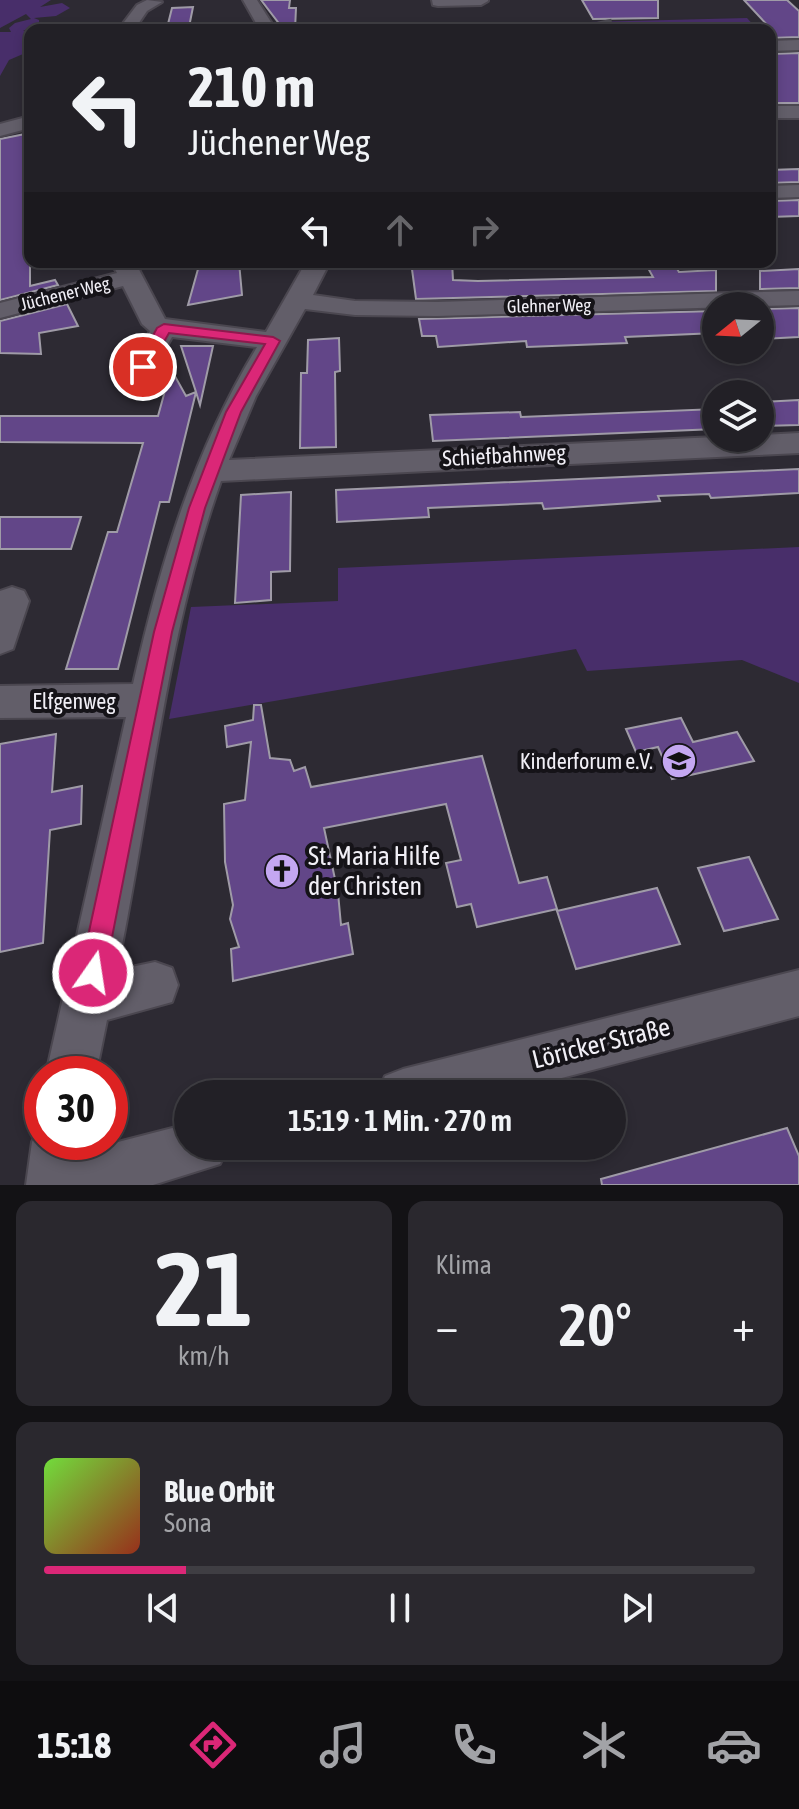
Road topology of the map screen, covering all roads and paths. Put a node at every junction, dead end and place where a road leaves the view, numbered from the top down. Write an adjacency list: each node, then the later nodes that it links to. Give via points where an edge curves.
1 (250, 0): 6 (street)
2 (481, 1): 4 (street)
3 (155, 2): 5 (street, via 142,8)
4 (439, 6)
5 (130, 24)
6 (264, 24)
7 (799, 45): 8 (street)
8 (776, 46)
9 (776, 112): 10 (street)
10 (799, 112)
11 (24, 124): 12 (street)
12 (0, 130)
13 (799, 191): 14 (street)
14 (776, 192)
15 (315, 268): 18 (street)
16 (126, 270): 19 (street, Jüchener Weg); 20 (street, Jüchener Weg, via 155,324)
17 (799, 298): 18 (street, Glehner Weg, via 437,309)
18 (299, 301): 21 (street)
19 (0, 311)
20 (164, 328): 21 (street); 22 (street)
21 (273, 341): 26 (street)
22 (143, 367)
23 (528, 425): 25 (street)
24 (799, 443): 25 (street, Schiefbahnweg)
25 (534, 454): 26 (street, Schiefbahnweg)
26 (209, 471): 29 (street)
27 (12, 601): 28 (street)
28 (0, 639)
29 (148, 700): 30 (street, Elfgenweg); 33 (street, via 134,857)
30 (0, 702)
31 (155, 985): 33 (street)
32 (799, 993): 35 (street, Löricker Straße)
33 (86, 1001): 34 (street)
34 (75, 1056)
35 (458, 1080)
36 (174, 1153): 38 (street)
37 (56, 1160): 38 (street)
38 (53, 1185)

